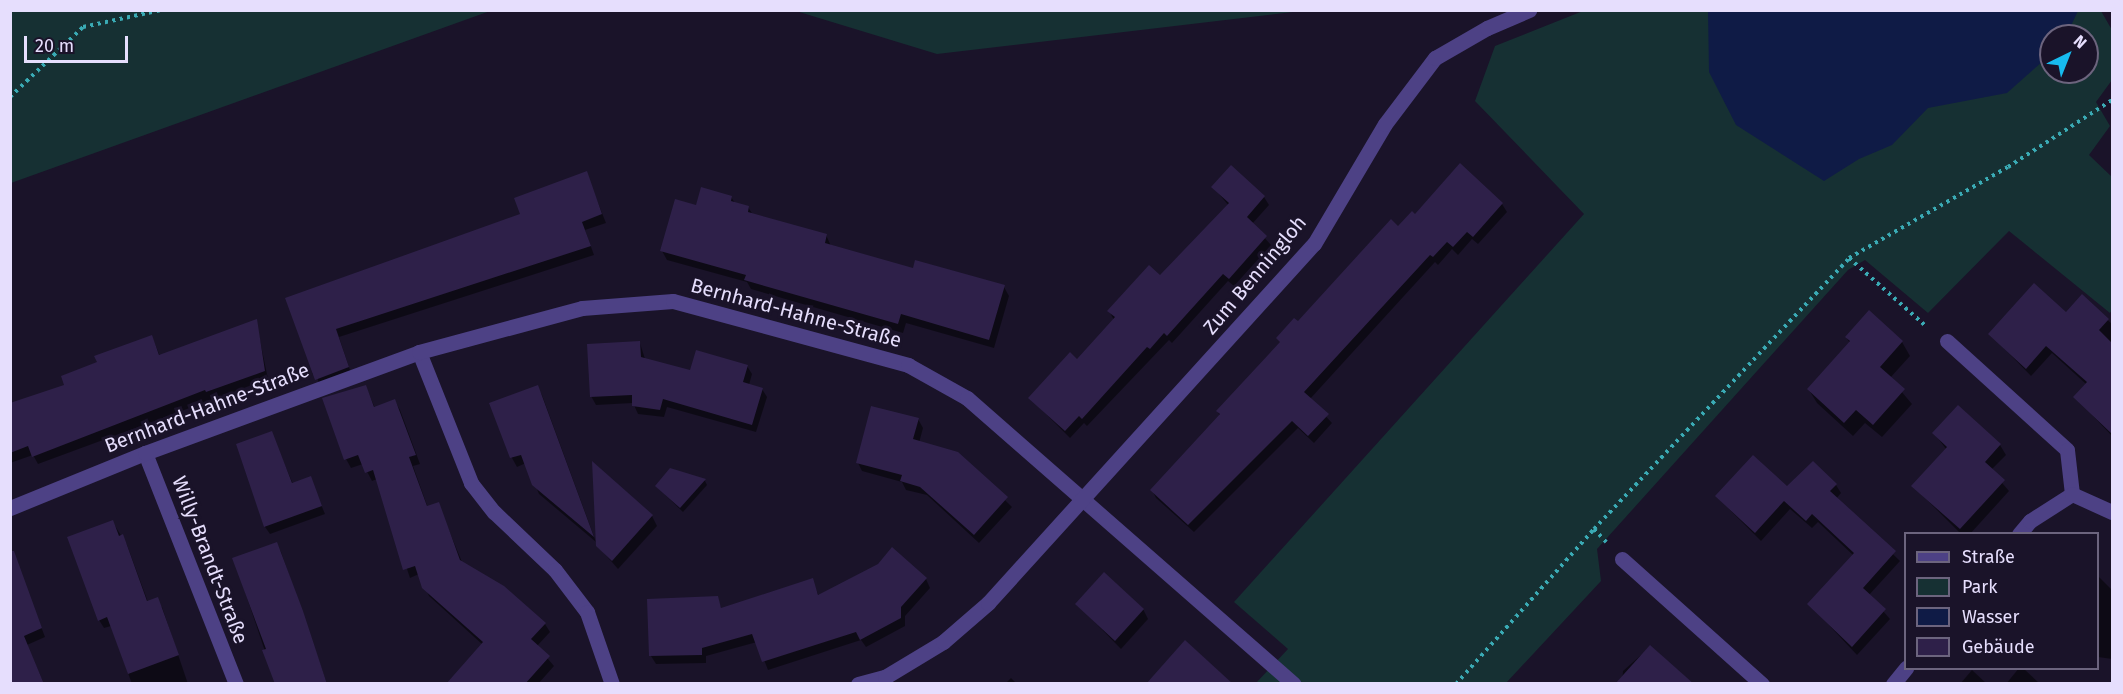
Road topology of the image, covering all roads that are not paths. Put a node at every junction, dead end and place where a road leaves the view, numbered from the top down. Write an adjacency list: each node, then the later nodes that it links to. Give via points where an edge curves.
1 (1529, 10): 6 (street, Zum Benningloh, via 1487,28 1436,58 1385,124 1314,244)
2 (1947, 341): 5 (street, via 2067,450)
3 (419, 352): 4 (street, Bernhard-Hahne-Straße); 6 (street, Bernhard-Hahne-Straße, via 582,308 673,301 908,365 967,398); 13 (street, via 471,483 494,512 555,570 587,612)
4 (145, 453): 7 (street, Bernhard-Hahne-Straße); 12 (street, Willy-Brandt-Straße)
5 (2072, 495): 8 (street); 9 (street, via 2030,521)
6 (1086, 499): 14 (street, Zum Benningloh, via 988,603 943,642 885,677); 15 (street)
7 (10, 508)
8 (2112, 512)
9 (2021, 532)
10 (1622, 560): 16 (street)
11 (1904, 669): 17 (street)
12 (236, 684)
13 (612, 684)
14 (858, 684)
15 (1294, 684)
16 (1762, 684)
17 (1893, 684)

